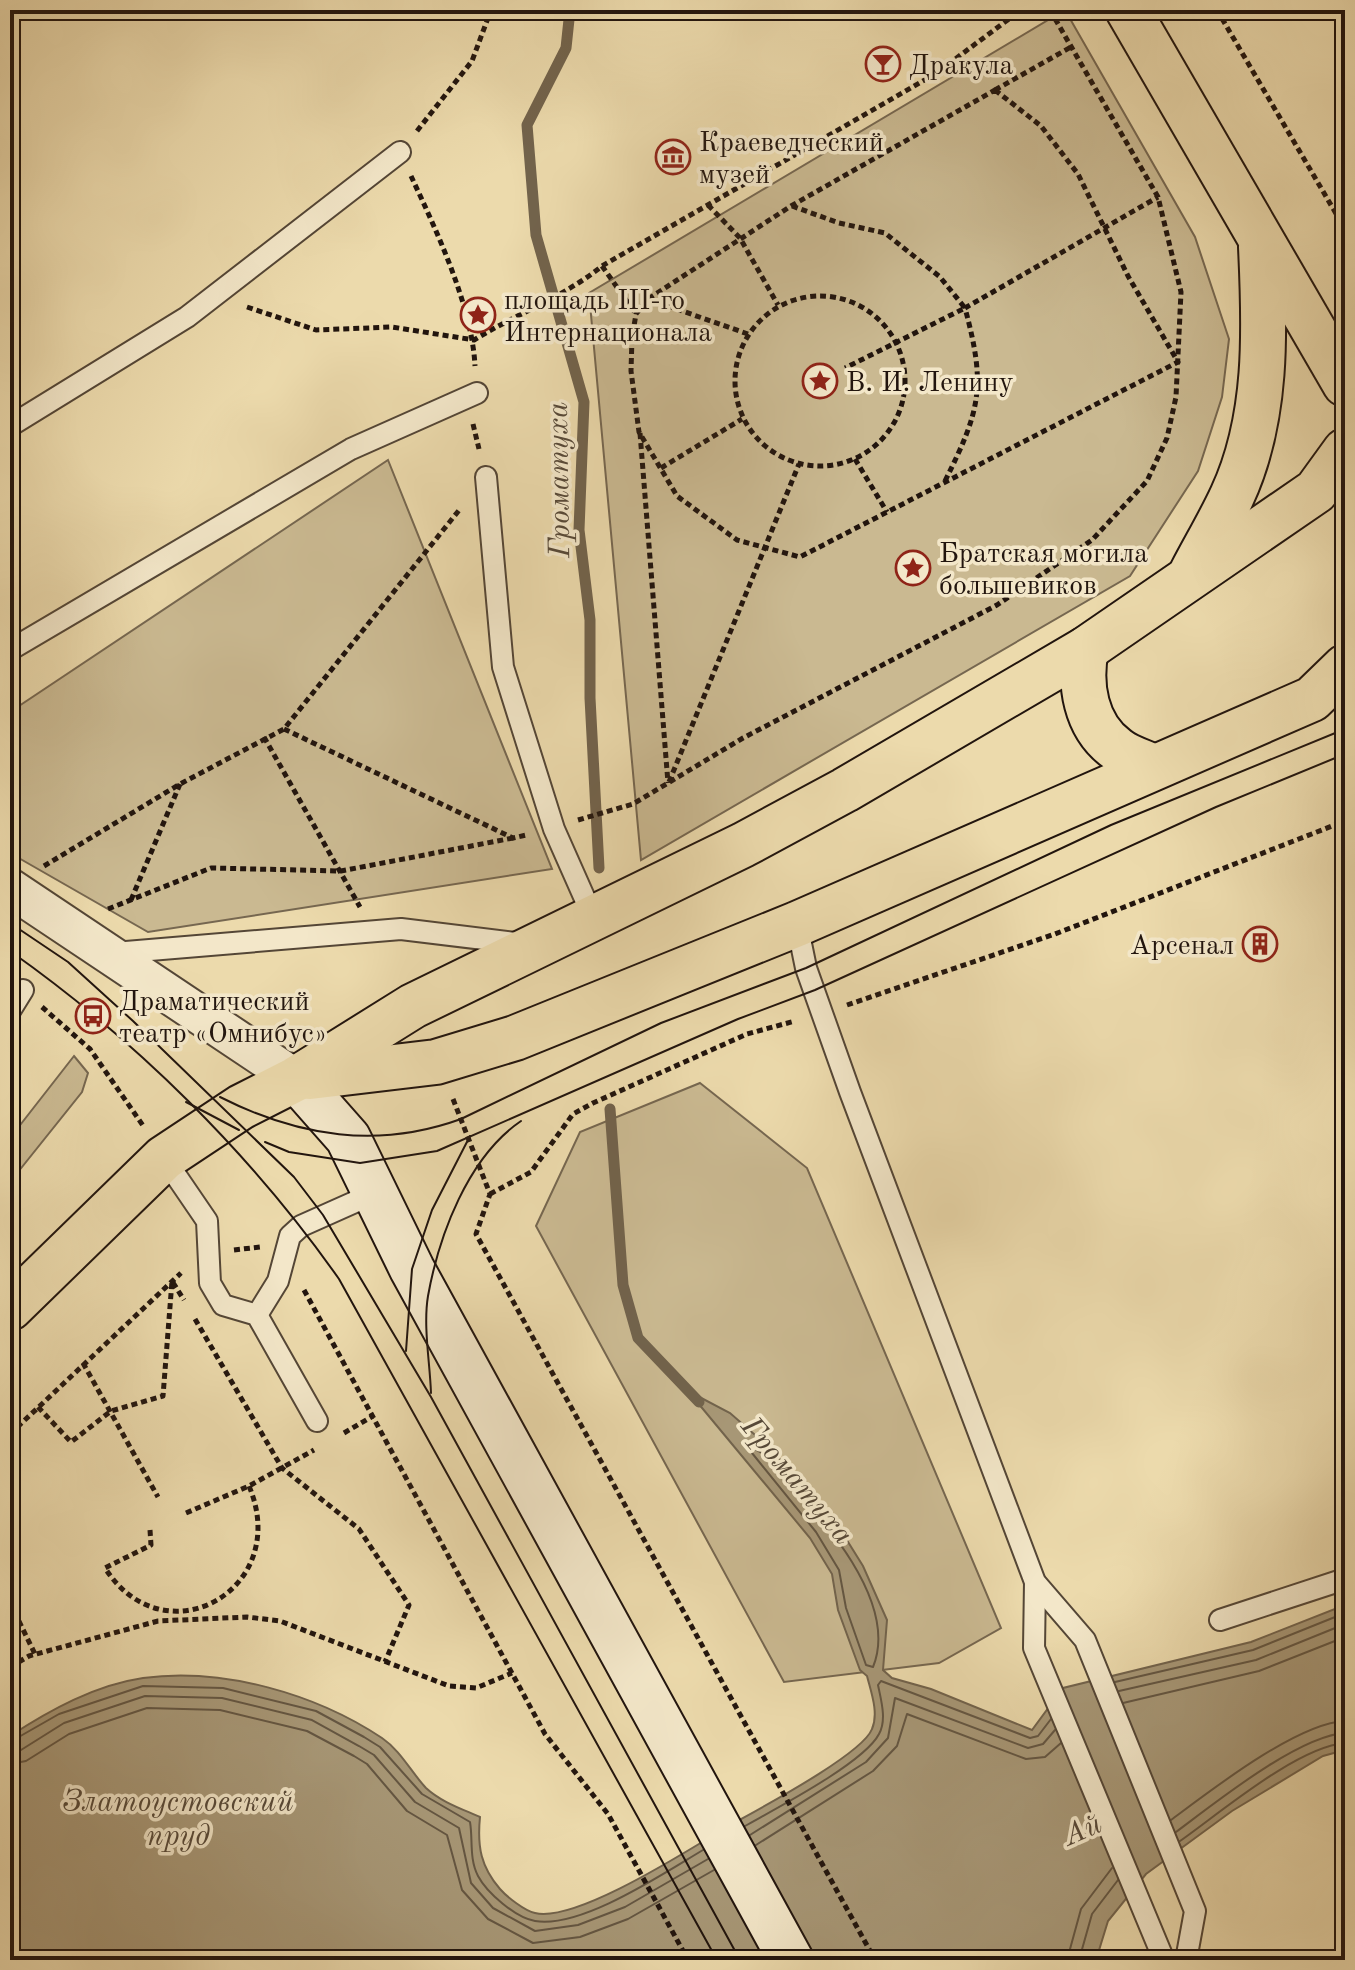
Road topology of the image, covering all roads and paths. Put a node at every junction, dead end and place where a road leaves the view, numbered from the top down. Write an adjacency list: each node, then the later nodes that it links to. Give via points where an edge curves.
1 (491, 10): 8 (path, via 472,61)
2 (1021, 10): 10 (path, via 935,74)
3 (1050, 10): 6 (path)
4 (1128, 10): 15 (main road)
5 (1217, 10): 13 (path)
6 (1071, 47): 7 (path); 9 (path)
7 (995, 90): 11 (path); 12 (path, via 1041,126 1078,174)
8 (400, 152): 21 (lane); 23 (path, via 432,222)
9 (1158, 197): 12 (path); 25 (path, via 1181,292)
10 (708, 204): 14 (path); 16 (path)
11 (791, 206): 14 (path); 19 (path, via 885,233 940,277)
12 (1105, 227): 19 (path); 25 (path)
13 (1345, 229)
14 (740, 238): 17 (path); 18 (path)
15 (1261, 245): 27 (main road); 41 (main road, via 1265,333 1256,424 1234,494)
16 (602, 266): 20 (path); 23 (path, via 579,285 515,314)
17 (648, 299): 20 (path); 22 (path)
18 (778, 305): 22 (path); 24 (path, via 804,296 832,295 859,304 881,320)
19 (965, 308): 24 (path); 37 (path, via 981,378 963,445)
20 (636, 314): 31 (path, via 631,371)
21 (187, 317): 23 (path, via 247,307 316,330 392,327); 30 (lane)
22 (748, 334): 29 (path, via 736,361 734,390)
23 (474, 340): 28 (path)
24 (898, 343): 26 (path); 33 (path, via 906,377 901,410 883,440)
25 (1178, 362): 37 (path); 48 (path, via 1167,438 1147,481 1092,540 997,605)
26 (845, 368)
27 (1345, 384)
28 (477, 393): 36 (path, via 472,423); 43 (lane, via 351,449)
29 (742, 419): 34 (path, via 776,455); 35 (path)
30 (10, 426)
31 (639, 432): 35 (path); 48 (path)
32 (1345, 451): 38 (main road)
33 (855, 459): 34 (path, via 827,466); 39 (path)
34 (799, 464): 40 (path)
35 (661, 468): 40 (path, via 677,496 737,540)
36 (486, 477): 46 (path); 51 (lane, via 503,667)
37 (944, 482): 39 (path)
38 (1330, 490): 41 (main road)
39 (887, 512): 40 (path, via 800,557)
40 (766, 551): 48 (path)
41 (1190, 576): 42 (main road)
42 (1086, 649): 47 (main road, via 1081,677 1096,725 1116,749); 56 (main road, via 845,790)
43 (10, 650)
44 (1345, 667): 45 (main road)
45 (1328, 693): 47 (main road)
46 (284, 729): 49 (path); 52 (path)
47 (1152, 766): 57 (main road)
48 (668, 783): 51 (path, via 633,804)
49 (180, 784): 53 (path); 54 (path)
50 (1345, 821): 62 (path, via 1055,934)
51 (563, 825): 52 (path); 56 (lane)
52 (513, 838): 54 (path, via 341,871 211,868)
53 (20, 881): 59 (street)
54 (130, 901): 55 (path)
55 (101, 912)
56 (593, 917): 58 (main road)
57 (797, 924): 62 (lane); 63 (main road, via 515,1038 436,1062)
58 (532, 945): 59 (lane, via 401,929); 63 (main road, via 413,1006)
59 (108, 953): 63 (street)
60 (23, 990): 61 (lane); 64 (path, via 90,1049)
61 (10, 1011)
62 (823, 1013): 85 (lane); 95 (path, via 747,1034 573,1114 531,1172 490,1194 476,1234)
63 (296, 1079): 64 (main road, via 241,1107); 65 (main road, via 348,1138)
64 (164, 1158): 66 (lane, via 207,1221); 69 (main road)
65 (375, 1193): 67 (lane, via 301,1226 290,1236); 94 (main road)
66 (211, 1244): 67 (path, via 225,1250 279,1246); 68 (path); 70 (lane, via 210,1283 223,1305)
67 (285, 1257): 70 (lane, via 278,1281); 74 (path)
68 (172, 1281): 71 (path); 73 (path, via 163,1396); 79 (path)
69 (10, 1308)
70 (257, 1315): 75 (lane)
71 (83, 1363): 72 (path); 73 (path)
72 (38, 1407): 73 (path, via 71,1442); 76 (path)
73 (111, 1411): 81 (path)
74 (374, 1416): 77 (path); 91 (path)
75 (317, 1421)
76 (10, 1434)
77 (334, 1438)
78 (321, 1446): 79 (path)
79 (282, 1468): 80 (path); 89 (path, via 359,1529 409,1605)
80 (249, 1486): 82 (path); 83 (path, via 261,1524 253,1563 229,1594 211,1604 169,1611 129,1596 113,1580 105,1568 151,1545)
81 (158, 1497)
82 (186, 1513)
83 (150, 1530)
84 (1345, 1579): 87 (lane)
85 (1035, 1582): 92 (lane, via 1034,1648); 96 (lane, via 1085,1640 1195,1911)
86 (10, 1603): 88 (path)
87 (1220, 1620)
88 (35, 1654): 89 (path, via 158,1621 247,1617 280,1621); 90 (path)
89 (385, 1662): 91 (path, via 449,1686 476,1688)
90 (10, 1667)
91 (512, 1673): 93 (path, via 545,1734 608,1814)
92 (1160, 1951)
93 (688, 1960)
94 (791, 1960)
95 (875, 1960)
96 (1186, 1960)

